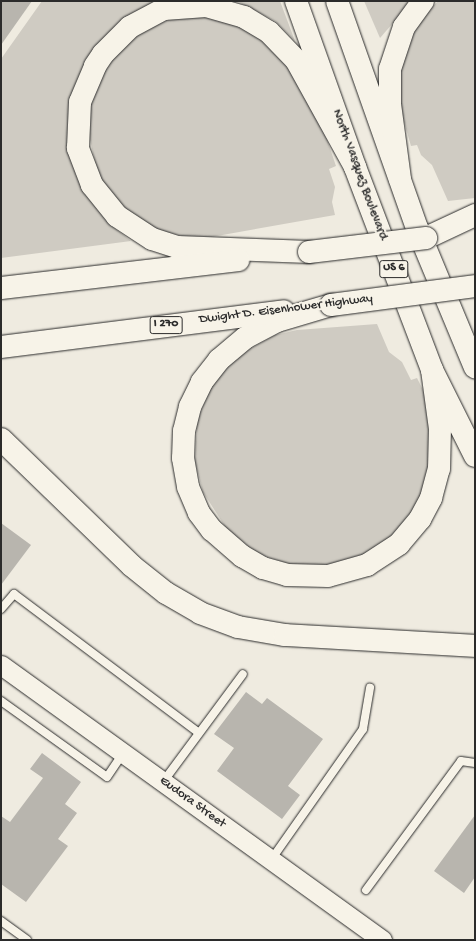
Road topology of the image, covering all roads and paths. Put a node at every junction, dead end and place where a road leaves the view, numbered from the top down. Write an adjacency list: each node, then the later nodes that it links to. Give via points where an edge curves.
1 (296, 1): 4 (highway, North Vasquez Boulevard / US 6)
2 (338, 1): 5 (highway, US 6)
3 (423, 1): 5 (highway, via 404,27 390,69 390,104)
4 (355, 168): 9 (highway, via 296,60 269,32 244,17 206,6 164,9 130,27 108,48 95,66 80,102 78,148 92,185 117,216 152,239 177,247); 15 (highway, North Vasquez Boulevard / US 6)
5 (400, 179): 14 (highway, US 6, via 442,293)
6 (475, 215): 8 (highway)
7 (475, 231): 8 (highway)
8 (426, 238): 9 (highway, bridge)
9 (309, 252): 11 (highway)
10 (475, 286): 12 (highway, Dwight D. Eisenhower Highway / I 270, bridge)
11 (1, 288)
12 (331, 305): 13 (highway, Dwight D. Eisenhower Highway / I 270); 15 (highway, via 277,322 245,338 219,360 202,382 190,407 184,431 183,458 188,487 199,513 212,530 242,556 263,568 287,575 328,576 367,565 399,544 420,519 431,498 439,469 440,429)
13 (1, 347)
14 (475, 367)
15 (432, 370): 17 (highway, North Vasquez Boulevard / US 6)
16 (1, 439): 19 (highway, via 132,566 166,593 200,613 259,632)
17 (475, 456)
18 (1, 609): 24 (lane, via 14,594)
19 (475, 646)
20 (1, 665): 25 (street, Eudora Street)
21 (243, 674): 24 (lane)
22 (370, 688): 28 (lane, via 363,729)
23 (1, 701): 25 (lane, via 107,776)
24 (199, 734): 27 (lane)
25 (123, 753): 27 (street, Eudora Street)
26 (475, 763): 29 (lane, via 460,761)
27 (163, 782): 28 (street, Eudora Street)
28 (271, 860): 32 (street, Eudora Street)
29 (366, 890)
30 (1, 921): 31 (lane)
31 (27, 940)
32 (382, 940)

